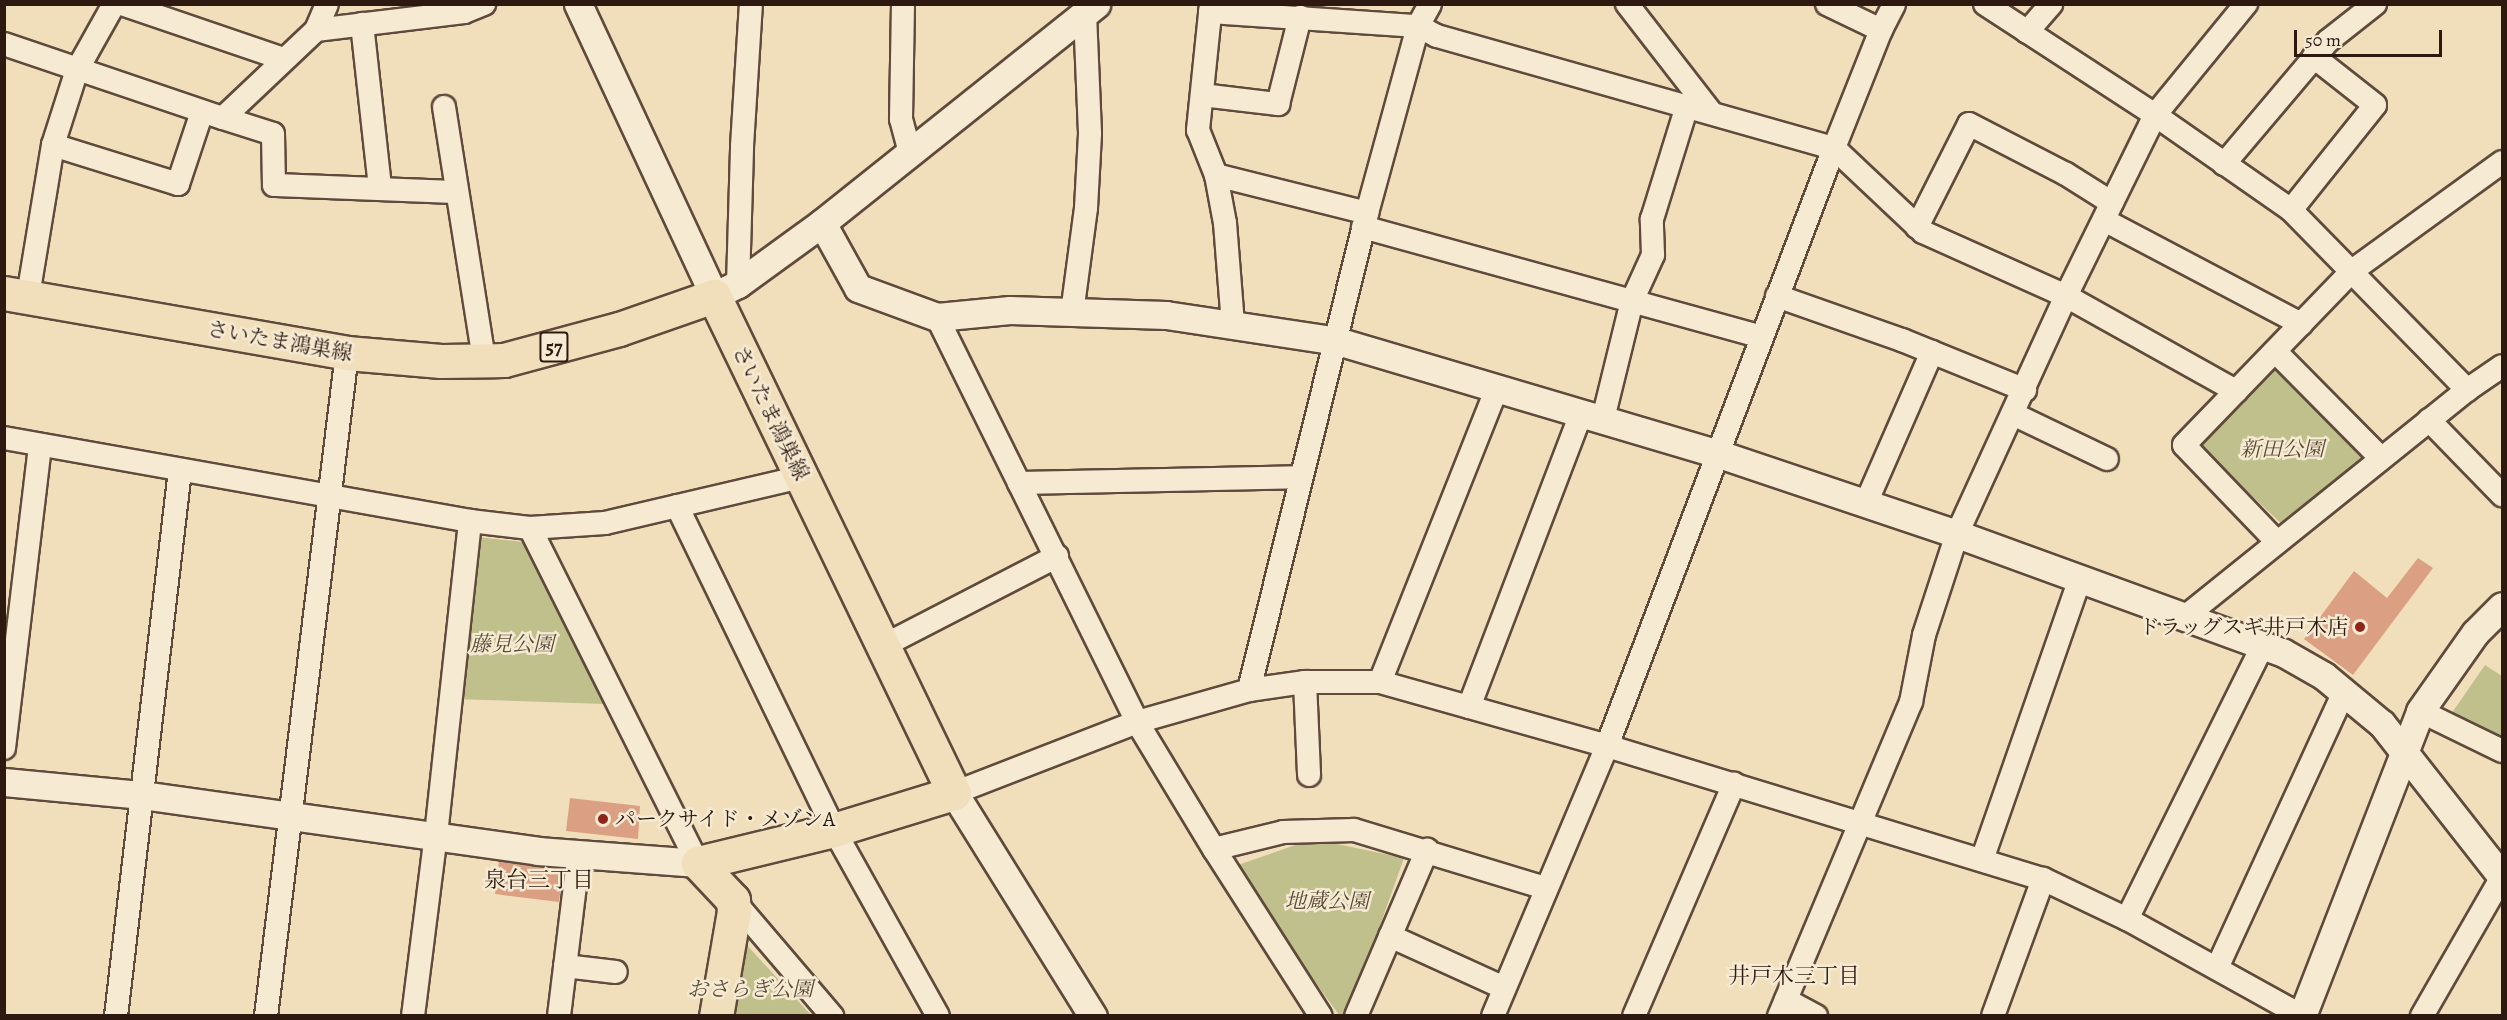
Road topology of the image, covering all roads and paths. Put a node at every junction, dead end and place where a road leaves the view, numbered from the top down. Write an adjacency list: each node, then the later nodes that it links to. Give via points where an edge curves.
1 (114, 4): 27 (street)
2 (122, 4): 26 (street)
3 (327, 4): 21 (street)
4 (484, 4): 19 (street, via 464,12)
5 (578, 4): 48 (street)
6 (751, 4): 48 (street)
7 (903, 4): 36 (street, via 901,119)
8 (1430, 4): 20 (street)
9 (1627, 4): 31 (street)
10 (1827, 4): 22 (street)
11 (1894, 4): 22 (street)
12 (1985, 4): 23 (street)
13 (2051, 4): 23 (street)
14 (2246, 4): 33 (street)
15 (2375, 4): 25 (street)
16 (1210, 8): 18 (street); 28 (street)
17 (1090, 9): 36 (street); 53 (street, via 1086,208)
18 (1300, 18): 20 (street); 28 (street, via 1278,104)
19 (362, 24): 21 (street); 40 (street)
20 (1418, 26): 30 (street, via 1437,36); 44 (street)
21 (316, 30): 26 (street)
22 (1881, 30): 35 (street)
23 (2027, 32): 33 (street)
24 (4, 44): 27 (street)
25 (2314, 57): 38 (street); 42 (street, via 2375,105)
26 (284, 58): 32 (street)
27 (77, 70): 32 (street); 34 (street)
28 (1202, 95): 39 (street, via 1198,130)
29 (444, 106): 41 (street)
30 (1687, 106): 31 (street); 52 (street, via 1652,219 1653,255)
31 (1710, 111): 35 (street)
32 (212, 115): 34 (street, via 178,184); 40 (street, via 273,134 274,185)
33 (2156, 115): 38 (street); 43 (street)
34 (53, 145): 49 (street)
35 (1834, 148): 46 (street); 50 (street)
36 (910, 152): 45 (street)
37 (2502, 162): 47 (street)
38 (2224, 164): 42 (street)
39 (1216, 175): 44 (street); 56 (street, via 1225,223)
40 (380, 187): 41 (street)
41 (456, 192): 62 (street)
42 (2291, 210): 47 (street)
43 (2108, 212): 46 (street, via 2066,174 1969,124); 51 (street); 55 (street)
44 (1365, 220): 52 (street); 58 (street)
45 (822, 223): 48 (street); 54 (street, via 858,288)
46 (1917, 227): 51 (street)
47 (2352, 271): 55 (street); 66 (street)
48 (726, 290): 62 (main road, さいたま鴻巣線 / 57, via 619,329 504,360); 77 (main road, さいたま鴻巣線)
49 (16, 295): 61 (main road, さいたま鴻巣線 / 57)
50 (1777, 296): 57 (street); 60 (street)
51 (2066, 296): 65 (street); 67 (street)
52 (1632, 301): 57 (street); 69 (street)
53 (1072, 313): 54 (street, via 1010,310); 56 (street, via 1166,315)
54 (937, 317): 79 (street)
55 (2301, 324): 59 (street)
56 (1233, 325): 58 (street)
57 (1761, 337): 73 (street)
58 (1337, 341): 64 (street); 78 (street)
59 (2275, 351): 67 (street); 74 (street)
60 (1932, 352): 65 (street); 82 (street)
61 (347, 354): 62 (main road, さいたま鴻巣線 / 57); 81 (street)
62 (484, 360)
63 (2502, 366): 66 (street)
64 (1497, 388): 69 (street); 95 (street)
65 (2025, 390): 68 (street)
66 (2467, 390): 70 (street)
67 (2236, 391): 87 (street, via 2184,444)
68 (2013, 414): 75 (street); 86 (street)
69 (1592, 416): 73 (street); 98 (street)
70 (2428, 420): 74 (street); 80 (street)
71 (4, 438): 72 (street)
72 (40, 444): 76 (street); 102 (street)
73 (1716, 453): 82 (street); 101 (street)
74 (2381, 458): 87 (street)
75 (2107, 459)
76 (180, 470): 81 (street); 109 (street)
77 (801, 477): 83 (street); 93 (main road, さいたま鴻巣線)
78 (1300, 477): 79 (street); 96 (street)
79 (1019, 483): 88 (street)
80 (2502, 495)
81 (328, 496): 84 (street); 110 (street)
82 (1866, 503): 86 (street)
83 (678, 506): 85 (street, via 605,523); 112 (street)
84 (470, 521): 85 (street); 113 (street)
85 (530, 528): 118 (street)
86 (1958, 534): 89 (street); 111 (street, via 1924,635 1911,702)
87 (2277, 542): 91 (street)
88 (1057, 556): 93 (street); 100 (street)
89 (2080, 579): 91 (street); 117 (street)
90 (2502, 606): 99 (street, via 2475,633)
91 (2186, 616): 92 (street)
92 (2263, 645): 97 (street, via 2303,664); 123 (street)
93 (883, 646): 108 (main road, さいたま鴻巣線)
94 (1305, 682): 95 (street); 96 (street); 105 (street)
95 (1380, 682): 98 (street)
96 (1249, 690): 100 (street)
97 (2344, 692): 103 (street); 126 (street)
98 (1469, 707): 101 (street)
99 (2420, 711): 103 (street); 104 (street)
100 (1137, 722): 108 (street); 114 (street)
101 (1607, 746): 107 (street); 121 (street)
102 (4, 748)
103 (2405, 750): 119 (street); 144 (street)
104 (2502, 751)
105 (1309, 775)
106 (4, 782): 109 (street)
107 (1734, 784): 111 (street); 141 (street)
108 (954, 793): 112 (main road); 137 (street)
109 (142, 795): 110 (street); 130 (street)
110 (290, 815): 113 (street); 131 (street)
111 (1862, 822): 117 (street); 129 (street)
112 (834, 830): 118 (main road); 136 (street)
113 (436, 836): 116 (street); 132 (street)
114 (1214, 849): 115 (street, via 1282,832 1354,831); 138 (street)
115 (1427, 850): 121 (street); 124 (street)
116 (579, 854): 118 (street); 125 (street)
117 (1983, 860): 120 (street)
118 (698, 863): 122 (main road)
119 (2502, 877): 145 (street)
120 (2043, 879): 123 (street); 143 (street)
121 (1545, 888): 128 (street)
122 (733, 900): 134 (main road); 135 (street)
123 (2127, 919): 126 (street)
124 (1390, 936): 128 (street); 139 (street)
125 (565, 966): 127 (street); 133 (street)
126 (2217, 968): 144 (street)
127 (616, 972)
128 (1504, 988): 140 (street)
129 (1782, 1008): 142 (street)
130 (116, 1016)
131 (266, 1016)
132 (413, 1016)
133 (559, 1016)
134 (716, 1016)
135 (832, 1016)
136 (938, 1016)
137 (1093, 1016)
138 (1322, 1016)
139 (1356, 1016)
140 (1493, 1016)
141 (1634, 1016)
142 (1816, 1016)
143 (1993, 1016)
144 (2302, 1016)
145 (2422, 1016)

